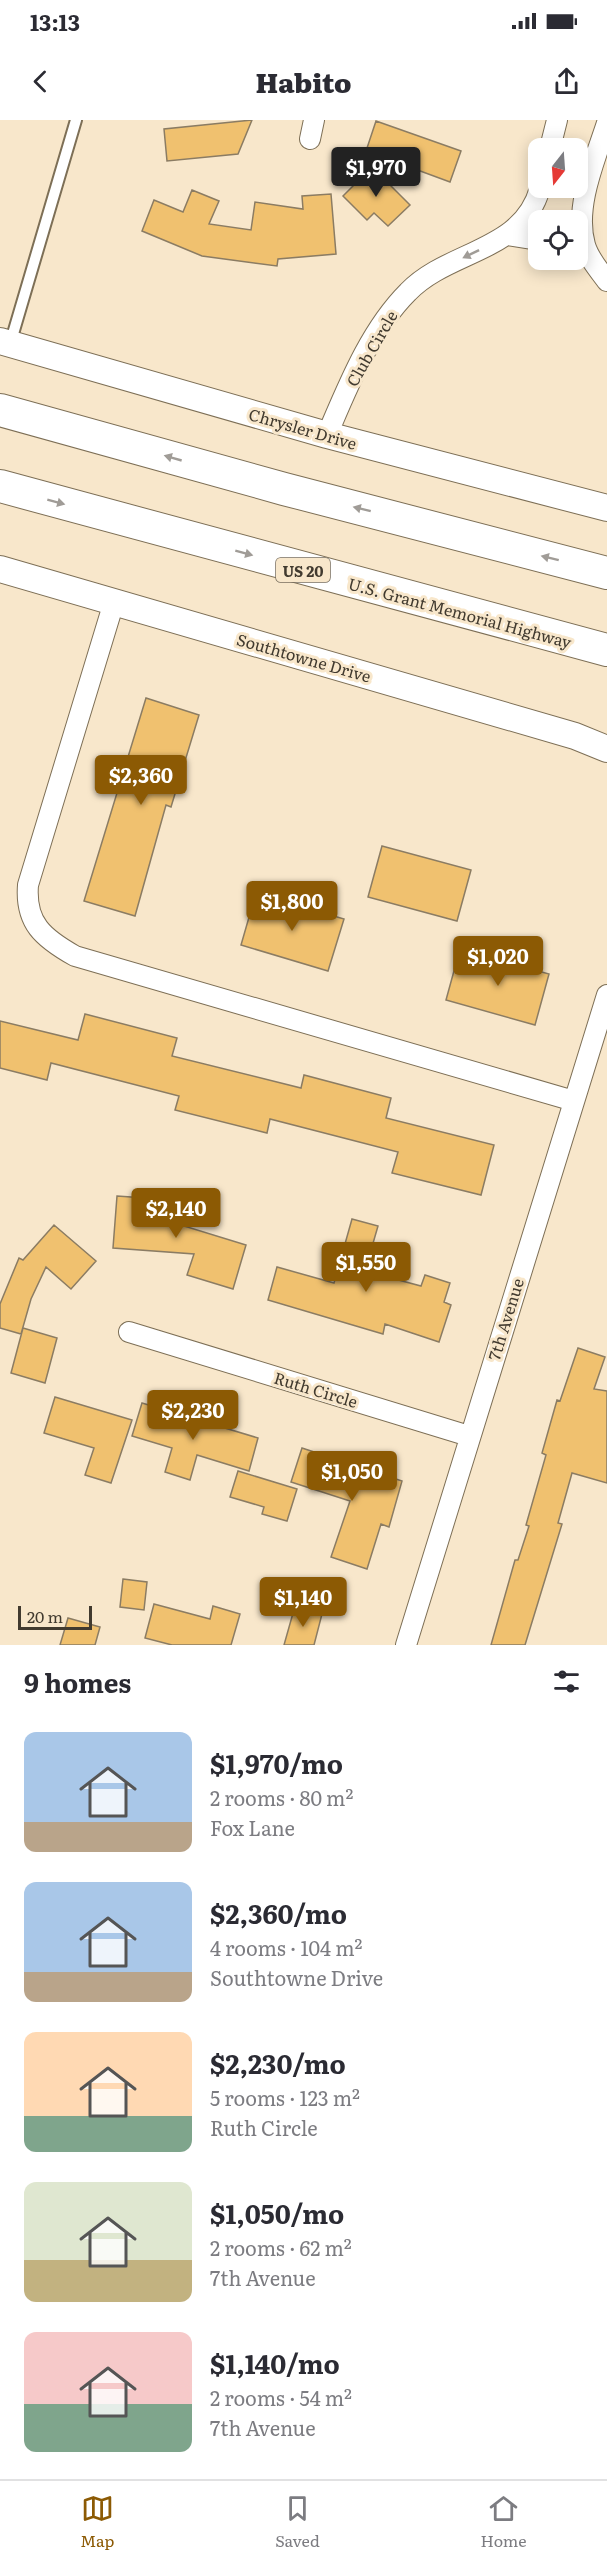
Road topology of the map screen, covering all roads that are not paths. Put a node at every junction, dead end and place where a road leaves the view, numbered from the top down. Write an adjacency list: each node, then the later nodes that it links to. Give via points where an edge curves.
1 (76, 120): 11 (lane)
2 (557, 120): 4 (street)
3 (607, 123): 6 (street)
4 (552, 138)
5 (536, 198): 7 (street, Club Circle, via 519,226)
6 (583, 210)
7 (508, 235): 8 (street); 13 (street, Club Circle, one-way to 13, via 428,274 409,290 376,335)
8 (528, 238)
9 (588, 260): 10 (street)
10 (607, 281)
11 (5, 343): 13 (street, Chrysler Drive)
12 (0, 410): 17 (main road, one-way to 12)
13 (327, 435): 15 (street, Chrysler Drive)
14 (0, 486): 19 (main road, U.S. Grant Memorial Highway / US 20, one-way to 19)
15 (607, 508)
16 (0, 570): 18 (street, Southtowne Drive)
17 (607, 573)
18 (114, 602): 20 (street, Southtowne Drive, via 576,736); 22 (street, via 28,885 26,906 44,934 75,956)
19 (607, 651)
20 (607, 749)
21 (607, 994): 22 (street, 7th Avenue)
22 (574, 1101): 24 (street, 7th Avenue)
23 (129, 1332): 24 (street, Ruth Circle)
24 (469, 1436): 25 (street, 7th Avenue)
25 (406, 1645)

